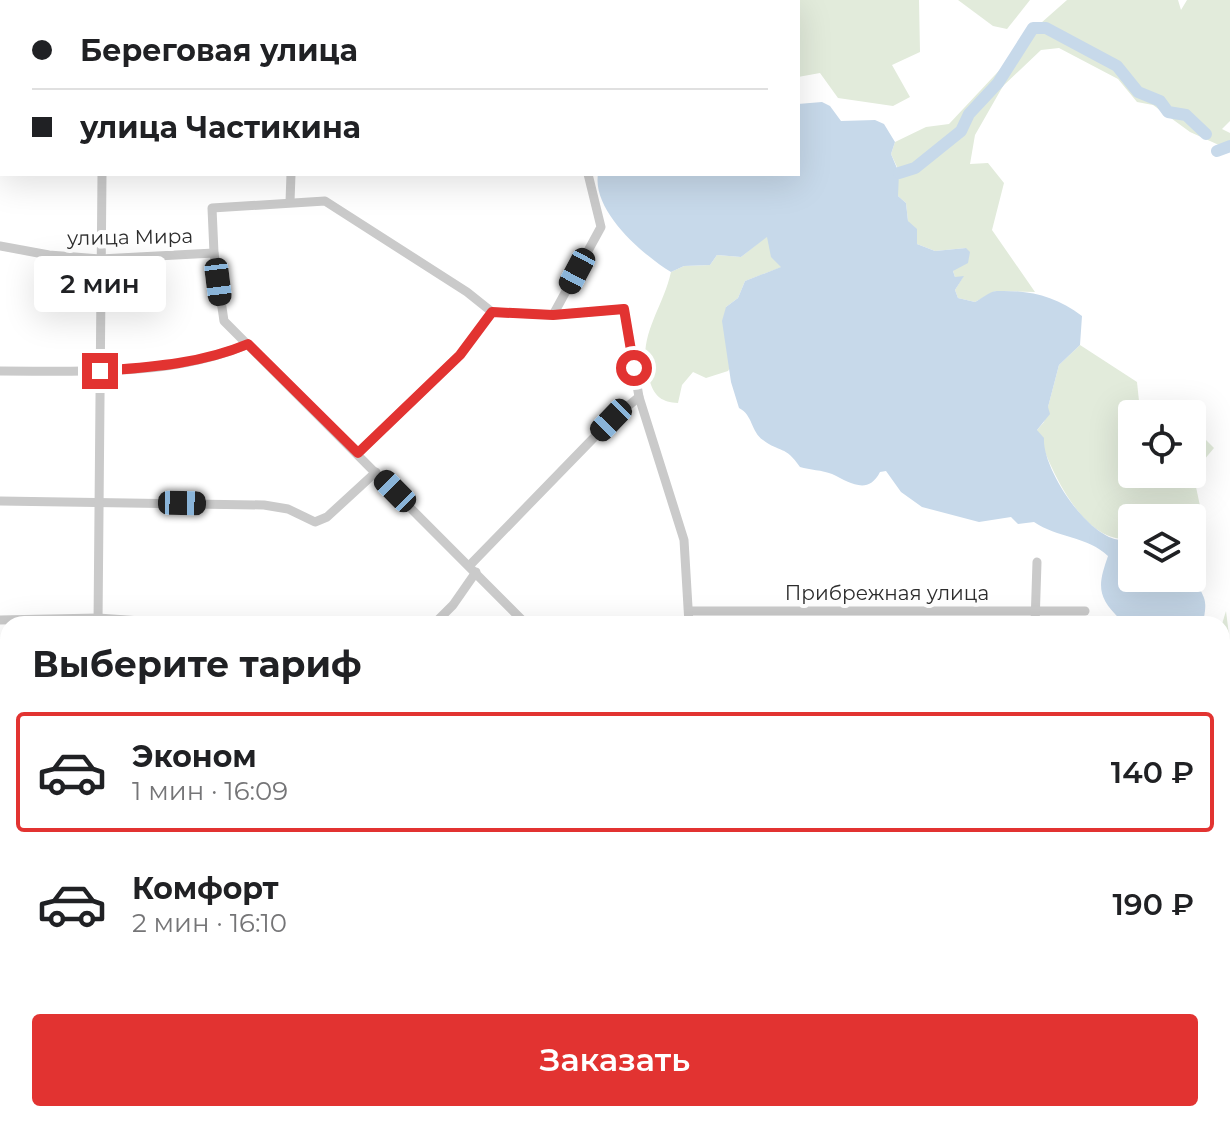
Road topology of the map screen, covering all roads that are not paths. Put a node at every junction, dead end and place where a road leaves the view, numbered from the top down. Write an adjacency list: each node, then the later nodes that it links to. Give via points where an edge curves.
1 (102, 176): 7 (street)
2 (291, 176): 4 (street)
3 (588, 176): 9 (street, via 601,227)
4 (290, 202): 6 (street, via 212,208); 8 (street, via 330,203)
5 (0, 246): 7 (street, улица Мира)
6 (214, 253): 7 (street, улица Мира); 10 (street, via 224,321)
7 (100, 259): 12 (street)
8 (492, 312): 9 (street); 14 (street, via 460,355)
9 (553, 315): 13 (street, via 624,309)
10 (248, 344): 12 (street, via 161,367); 14 (street)
11 (0, 371): 12 (street)
12 (100, 371): 17 (street)
13 (639, 397): 19 (street, via 611,420); 20 (street, via 681,527)
14 (358, 453): 15 (street)
15 (376, 472): 17 (street, via 315,522 264,505); 19 (street)
16 (0, 501): 17 (street)
17 (100, 502): 23 (street)
18 (1037, 562): 21 (street)
19 (473, 569): 24 (street); 25 (street)
20 (689, 611): 21 (street, Прибрежная улица); 26 (street)
21 (1035, 611): 22 (street, Прибрежная улица); 27 (street)
22 (1085, 611)
23 (98, 616)
24 (442, 616)
25 (518, 616)
26 (689, 616)
27 (1035, 616)

